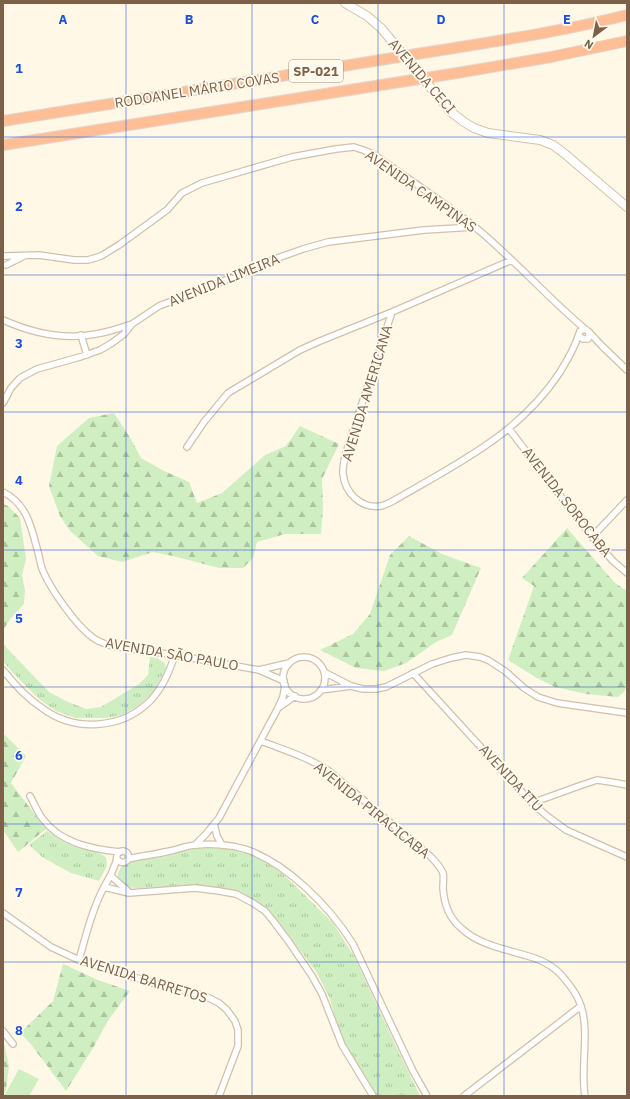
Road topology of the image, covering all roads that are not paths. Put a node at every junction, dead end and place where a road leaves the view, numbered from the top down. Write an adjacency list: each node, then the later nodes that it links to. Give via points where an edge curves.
1 (345, 3): 6 (main road, AVENIDA CECI, bridge, via 381,28 451,112 464,122 488,132 540,140 552,145)
2 (627, 15): 4 (highway, RODOANEL MÁRIO COVAS / SP-021, via 532,34)
3 (627, 41): 5 (highway, RODOANEL MÁRIO COVAS / SP-021, via 457,73)
4 (3, 121)
5 (3, 145)
6 (627, 207)
7 (475, 227): 8 (street, AVENIDA CAMPINAS, via 373,154 354,147 292,157 202,183 182,193 167,210 101,256 88,260 74,260); 10 (street, AVENIDA CAMPINAS); 14 (street, AVENIDA LIMEIRA, via 354,238 303,249 159,306)
8 (26, 255): 9 (street, AVENIDA CAMPINAS); 11 (street, AVENIDA CAMPINAS)
9 (4, 256): 11 (street, via 7,262)
10 (512, 260): 12 (street); 15 (street, AVENIDA CAMPINAS, via 572,318 576,327)
11 (5, 267)
12 (392, 312): 20 (street, AVENIDA AMERICANA, via 344,463 344,482 354,498 373,506 382,506 475,453); 21 (street, via 300,350 228,393)
13 (3, 320): 16 (street, via 25,329 49,334)
14 (132, 324): 16 (street, via 96,334); 17 (street, AVENIDA LIMEIRA, via 112,343)
15 (584, 334): 18 (street, AVENIDA CAMPINAS, via 602,346); 20 (street, AVENIDA AMERICANA, via 540,400)
16 (81, 335): 17 (street)
17 (87, 355): 19 (street, AVENIDA LIMEIRA, via 37,369 20,378)
18 (627, 370)
19 (3, 403)
20 (509, 429): 24 (street, AVENIDA SOROCABA)
21 (187, 447)
22 (3, 492): 26 (street, AVENIDA SÃO PAULO, via 20,504 26,514 43,571 87,633 103,644)
23 (627, 500): 24 (street)
24 (592, 537): 25 (street, AVENIDA SOROCABA)
25 (627, 573)
26 (175, 655): 28 (street, via 161,687 138,711 108,723 89,725 59,718 42,709); 29 (street, AVENIDA SÃO PAULO)
27 (289, 663): 29 (street, AVENIDA SÃO PAULO); 30 (street, via 306,657 318,662); 32 (street, via 284,672)
28 (3, 670)
29 (259, 670): 32 (street, AVENIDA SÃO PAULO)
30 (324, 672): 33 (street); 34 (street, via 324,685)
31 (413, 673): 33 (street, via 386,687 364,689); 37 (street, via 451,658 466,655 480,657 497,666 538,697 557,703); 41 (street, AVENIDA ITU)
32 (284, 683): 35 (street); 36 (street, via 283,697)
33 (351, 686): 34 (street)
34 (321, 690): 35 (street, via 309,698)
35 (295, 696): 36 (street)
36 (278, 708): 38 (street)
37 (627, 713)
38 (261, 741): 42 (street); 55 (street, AVENIDA PIRACICABA, via 302,756 329,771 418,845 439,866 443,875 445,905 460,927 480,941 534,958 555,968 574,991)
39 (627, 785): 41 (street, via 597,780)
40 (30, 796): 48 (street, via 41,816 62,837 106,850)
41 (532, 803): 47 (street, AVENIDA ITU, via 566,830)
42 (219, 818): 43 (street); 44 (street, via 214,824 216,836)
43 (195, 845): 44 (street); 46 (street)
44 (222, 845): 60 (street, via 244,849 278,865 307,889 345,930)
45 (127, 852): 46 (street); 48 (street, via 123,851); 49 (street)
46 (147, 856): 49 (street)
47 (627, 857)
48 (119, 858): 49 (street, via 126,862); 50 (street)
49 (128, 859)
50 (111, 876): 51 (street); 52 (street)
51 (104, 887): 52 (street); 54 (street, via 94,909)
52 (129, 893): 59 (street, via 195,888 219,891 236,894 265,911 312,976 342,1045)
53 (3, 913): 54 (street, AVENIDA BARRETOS, via 51,947)
54 (79, 960): 58 (street, AVENIDA BARRETOS, via 205,996 227,1010 238,1030 238,1046)
55 (581, 1006): 61 (street); 62 (street, AVENIDA PIRACICABA, via 585,1048)
56 (3, 1031): 57 (street)
57 (14, 1044)
58 (219, 1096)
59 (373, 1096)
60 (427, 1096)
61 (464, 1096)
62 (584, 1096)

